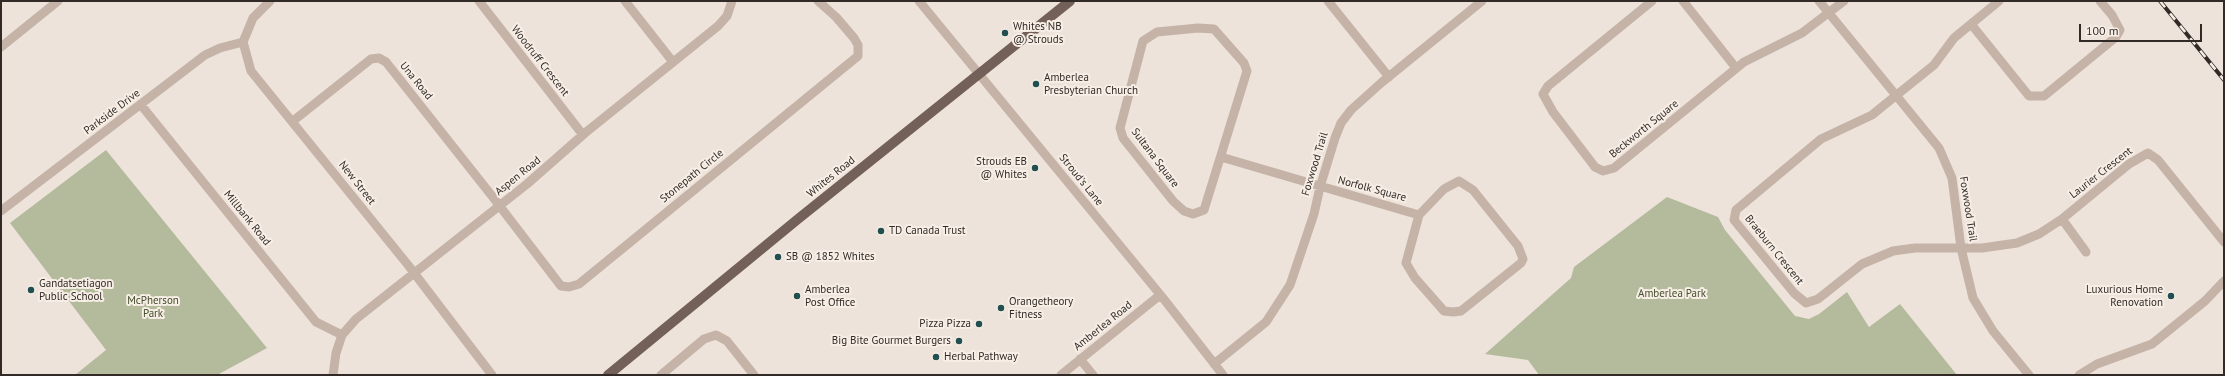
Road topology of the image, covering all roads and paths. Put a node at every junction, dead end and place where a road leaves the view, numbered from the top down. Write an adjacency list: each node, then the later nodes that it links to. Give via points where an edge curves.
1 (58, 1): 20 (street)
2 (270, 1): 19 (street, via 253,18)
3 (479, 1): 28 (street, Woodruff Crescent)
4 (625, 1): 21 (street)
5 (732, 1): 21 (street, Aspen Road, via 727,16 718,26)
6 (818, 1): 31 (street, Stonepath Circle, via 854,38 858,45 858,56 579,284 561,286)
7 (919, 1): 23 (street, Stroud's Lane)
8 (1070, 1): 23 (main road, Whites Road)
9 (1328, 1): 24 (street)
10 (1652, 1): 22 (street, Beckworth Square, via 1548,86 1542,94 1595,167 1603,171 1614,168)
11 (1683, 1): 22 (street)
12 (1819, 1): 17 (street, Foxwood Trail)
13 (1844, 1): 17 (street, Beckworth Square)
14 (1999, 1): 18 (street)
15 (2100, 1): 18 (street, via 2120,30 2116,37 2044,96 2029,96)
16 (1477, 3): 24 (street, Foxwood Trail)
17 (1829, 14): 22 (street, Beckworth Square, via 1802,33); 25 (street, Foxwood Trail)
18 (1971, 24): 25 (street, via 1954,38 1934,65)
19 (243, 42): 26 (street, Parkside Drive, via 205,55); 27 (street, New Street, via 251,70)
20 (1, 47)
21 (673, 62): 28 (street, Aspen Road)
22 (1736, 68)
23 (978, 74): 40 (street, Stroud's Lane); 46 (main road, Whites Road)
24 (1389, 77): 30 (street, Foxwood Trail, via 1351,110 1342,123)
25 (1896, 95): 36 (street, Foxwood Trail, via 1939,148 1952,178); 36 (street, Braeburn Crescent, via 1872,115 1821,139 1736,210 1734,220 1794,293 1806,303 1818,299 1862,264 1877,256 1915,248)
26 (142, 105): 32 (street, Parkside Drive); 41 (street, Millbank Road, via 316,322)
27 (293, 121): 31 (street, Una Road, via 371,59 379,58 386,62); 38 (street, New Street)
28 (583, 135): 31 (street, Aspen Road)
29 (1221, 157): 29 (street, Sultana Square, via 1247,71 1244,63 1214,28 1157,32 1149,36 1144,42 1120,128 1123,138 1173,201 1184,211 1193,214 1204,210); 30 (street)
30 (1320, 187): 33 (street, Norfolk Square); 43 (street, Foxwood Trail, via 1314,214 1290,285 1266,322)
31 (500, 206): 38 (street, Aspen Road)
32 (1, 211)
33 (1419, 214): 33 (street, via 1406,263 1415,278 1444,311 1461,312 1523,259 1518,246 1473,190 1459,181 1444,189)
34 (2062, 219): 35 (street, Laurier Crescent, via 2128,164 2148,153 2158,160); 36 (street, Laurier Crescent, via 2039,234 2017,243 1999,247); 37 (street)
35 (2224, 242)
36 (1961, 248): 52 (street, Foxwood Trail, via 1973,298 1993,332)
37 (2086, 252)
38 (414, 273): 41 (street, Aspen Road, via 356,318); 45 (street, New Street)
39 (2224, 281): 53 (street, via 2205,301 2152,344 2098,364)
40 (1160, 295): 42 (street, Amberlea Road); 43 (street, Stroud's Lane)
41 (342, 335): 44 (street, Aspen Road)
42 (1080, 359): 49 (street, Amberlea Road); 50 (street)
43 (1214, 364): 51 (street, Stroud's Lane)
44 (333, 375)
45 (492, 375)
46 (608, 375)
47 (662, 375): 48 (street, via 704,340 716,335 727,341)
48 (754, 375)
49 (1061, 375)
50 (1093, 375)
51 (1223, 375)
52 (2029, 375)
53 (2080, 375)

